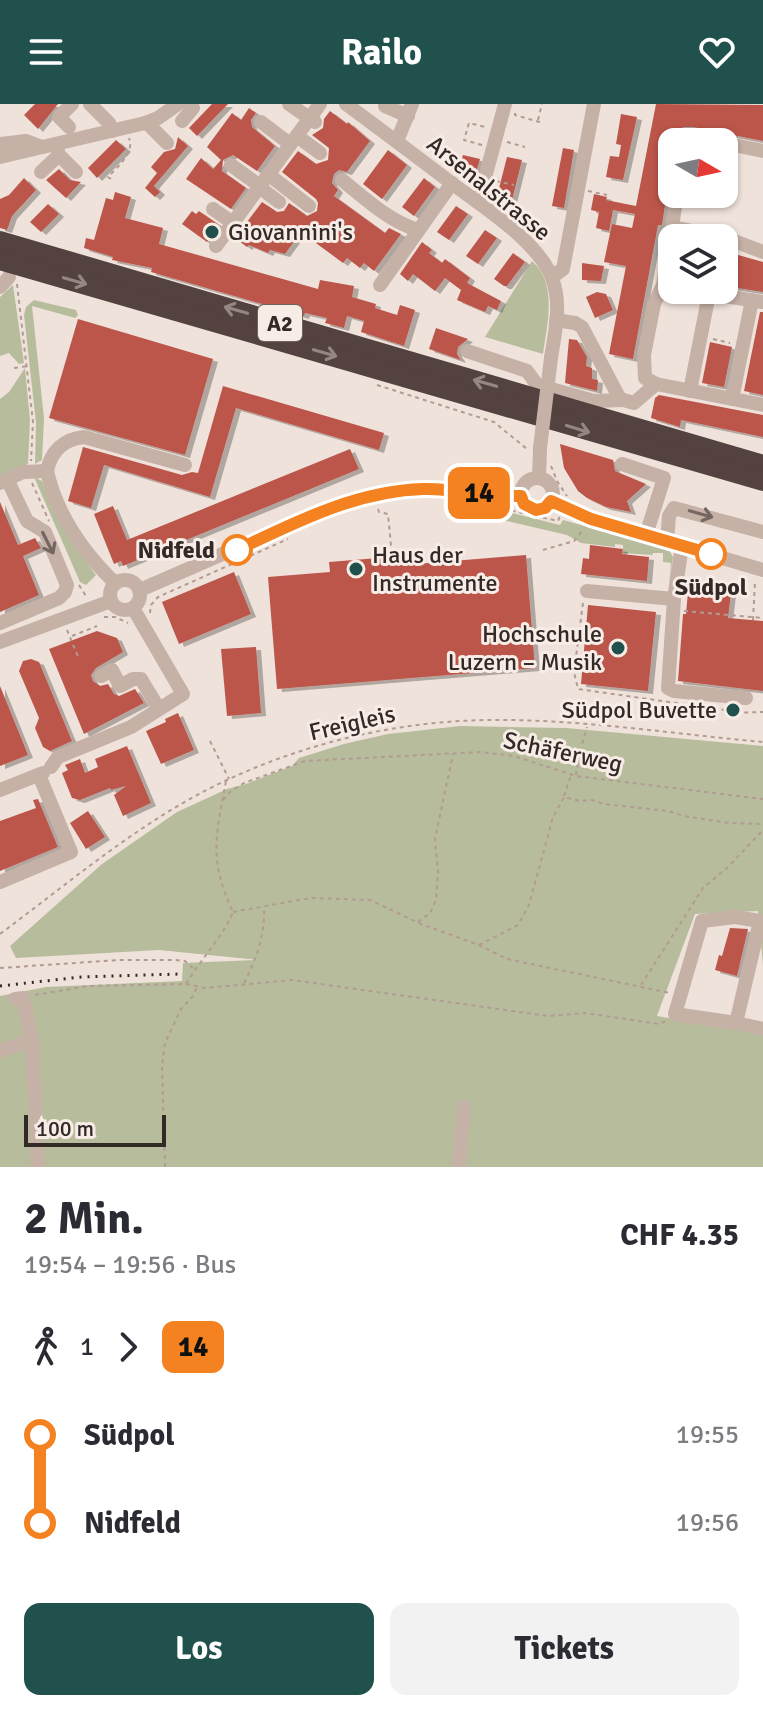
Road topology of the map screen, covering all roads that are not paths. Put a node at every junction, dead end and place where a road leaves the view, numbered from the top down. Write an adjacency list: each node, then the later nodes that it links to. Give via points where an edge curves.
1 (72, 104): 16 (street, via 59,117)
2 (90, 104): 17 (street)
3 (178, 104): 15 (street)
4 (189, 104): 12 (street, via 193,108)
5 (289, 104): 13 (street)
6 (320, 104): 13 (street)
7 (346, 104): 19 (street, Arsenalstrasse)
8 (505, 104): 32 (street)
9 (594, 104): 43 (street, via 563,269)
10 (385, 106): 11 (street)
11 (410, 110): 19 (street)
12 (182, 121)
13 (313, 121): 18 (street)
14 (261, 122): 18 (street)
15 (147, 123): 17 (street); 20 (street)
16 (69, 127)
17 (119, 133): 23 (street)
18 (293, 140): 25 (street); 30 (street)
19 (397, 141): 31 (street, Arsenalstrasse)
20 (167, 143)
21 (0, 145): 23 (street, via 26,141)
22 (738, 146): 24 (street)
23 (52, 149): 27 (street); 28 (street)
24 (763, 151)
25 (320, 153)
26 (231, 165): 30 (street)
27 (41, 172)
28 (76, 172)
29 (342, 180): 37 (street, via 394,220)
30 (262, 183): 33 (street); 34 (street); 36 (street)
31 (452, 183): 32 (street, Arsenalstrasse); 37 (street)
32 (476, 201): 43 (street, Arsenalstrasse, via 536,252)
33 (279, 202)
34 (309, 206)
35 (213, 209): 36 (street)
36 (233, 223): 40 (street)
37 (418, 230): 44 (street)
38 (0, 241): 56 (highway, A2, one-way to 38)
39 (738, 242): 41 (street)
40 (216, 246)
41 (763, 249)
42 (3, 275): 63 (highway, A2, one-way to 63)
43 (552, 277): 49 (street, Arsenalstrasse)
44 (380, 285)
45 (658, 298): 51 (street, via 643,368 645,378)
46 (738, 298): 47 (street)
47 (758, 301): 53 (street)
48 (707, 304): 52 (street)
49 (556, 320): 54 (street, via 582,327); 61 (street, Arsenalstrasse, bridge, via 536,450)
50 (467, 351): 54 (street, via 527,371 537,385 594,401)
51 (656, 384): 52 (street); 54 (street, via 640,399)
52 (690, 391): 53 (street)
53 (732, 399): 55 (street)
54 (626, 401): 56 (street)
55 (763, 405)
56 (622, 424): 59 (highway, A2)
57 (622, 464): 67 (street, via 664,478)
58 (185, 465): 60 (street, via 84,437 57,448)
59 (763, 465)
60 (47, 471): 62 (street, via 30,470); 71 (street, via 76,539)
61 (539, 478): 64 (street, via 526,482); 65 (street, via 547,481)
62 (4, 481): 77 (street, one-way to 77, via 27,521 45,532 67,585 59,598)
63 (763, 481)
64 (521, 496): 65 (street, via 532,510); 72 (street, via 417,489 335,505)
65 (558, 504): 67 (street)
66 (763, 532): 68 (street, one-way to 66, via 674,508)
67 (646, 535): 68 (street)
68 (667, 542): 69 (street)
69 (682, 546): 70 (street); 74 (street)
70 (760, 572)
71 (115, 583): 72 (street, via 131,581); 75 (street)
72 (140, 590): 76 (street)
73 (587, 591): 74 (street)
74 (674, 599): 80 (street, via 668,688)
75 (111, 601): 76 (street, via 120,610); 78 (street)
76 (133, 608): 81 (street, via 183,694)
77 (0, 623)
78 (0, 642)
79 (101, 676): 81 (street, via 112,670 120,686 141,679)
80 (754, 699)
81 (159, 709): 82 (street, via 131,727 58,757)
82 (44, 771): 83 (street); 84 (street, via 71,852)
83 (0, 790)
84 (0, 882)
85 (19, 998): 88 (street)
86 (736, 1023): 86 (street, via 675,1014 702,921 760,921); 87 (street)
87 (763, 1029)
88 (32, 1040): 89 (street); 91 (street)
89 (0, 1051)
90 (464, 1107): 92 (street)
91 (38, 1167)
92 (459, 1167)

